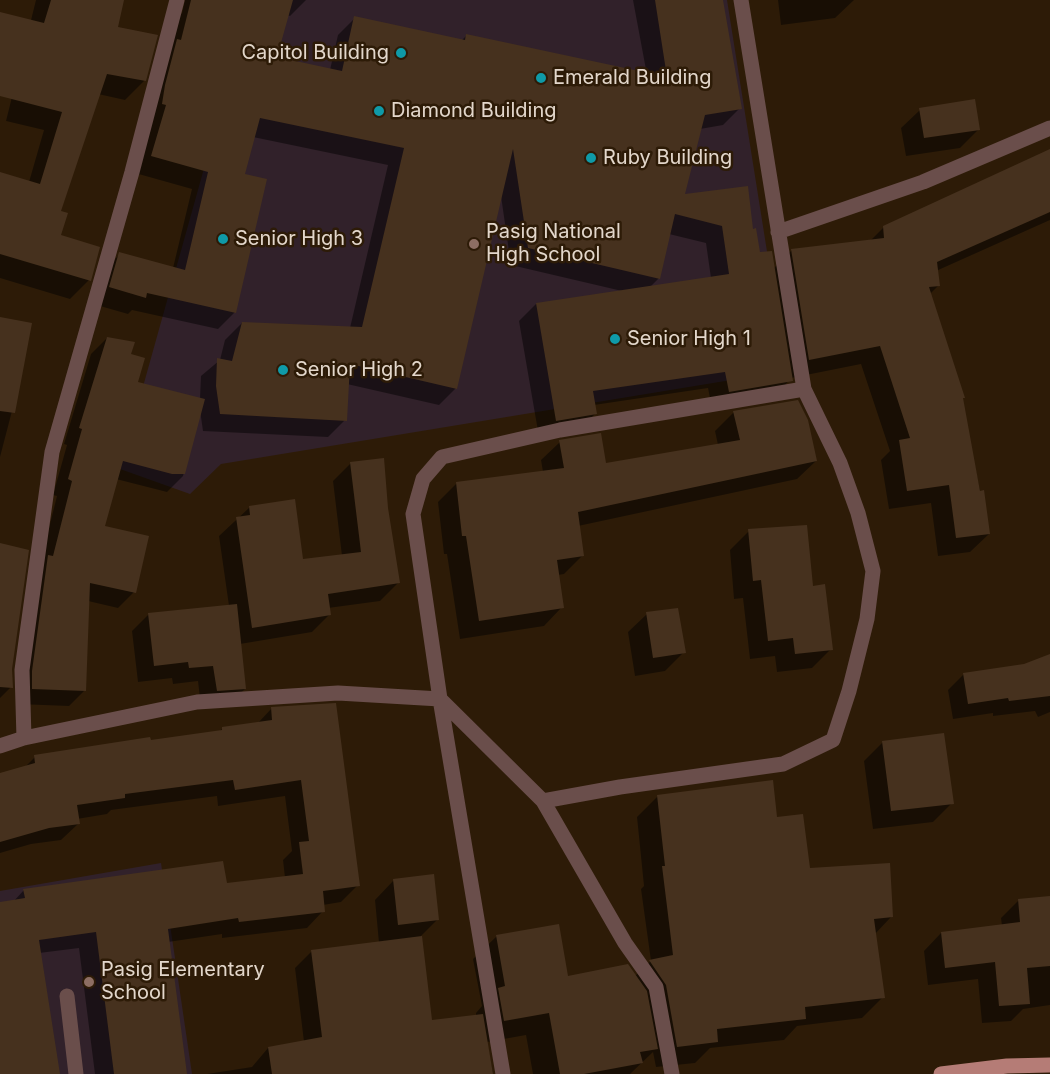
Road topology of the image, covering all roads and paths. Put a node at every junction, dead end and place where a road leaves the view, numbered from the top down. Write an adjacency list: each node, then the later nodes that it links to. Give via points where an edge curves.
1 (177, 0): 7 (street, via 52,452 21,669)
2 (741, 0): 4 (street)
3 (1050, 128): 4 (street, via 923,182)
4 (778, 232): 5 (street)
5 (804, 389): 6 (street, via 560,430 442,457 423,479 413,514); 9 (street, via 840,463 873,571 867,619 833,740 783,764)
6 (440, 699): 7 (street, via 338,693 197,702); 9 (street); 13 (street)
7 (24, 738): 8 (street)
8 (0, 746)
9 (543, 801): 14 (street, via 625,943 656,987)
10 (67, 996): 12 (street)
11 (1050, 1065): 15 (main road)
12 (76, 1074)
13 (502, 1074)
14 (672, 1074)
15 (941, 1074)

